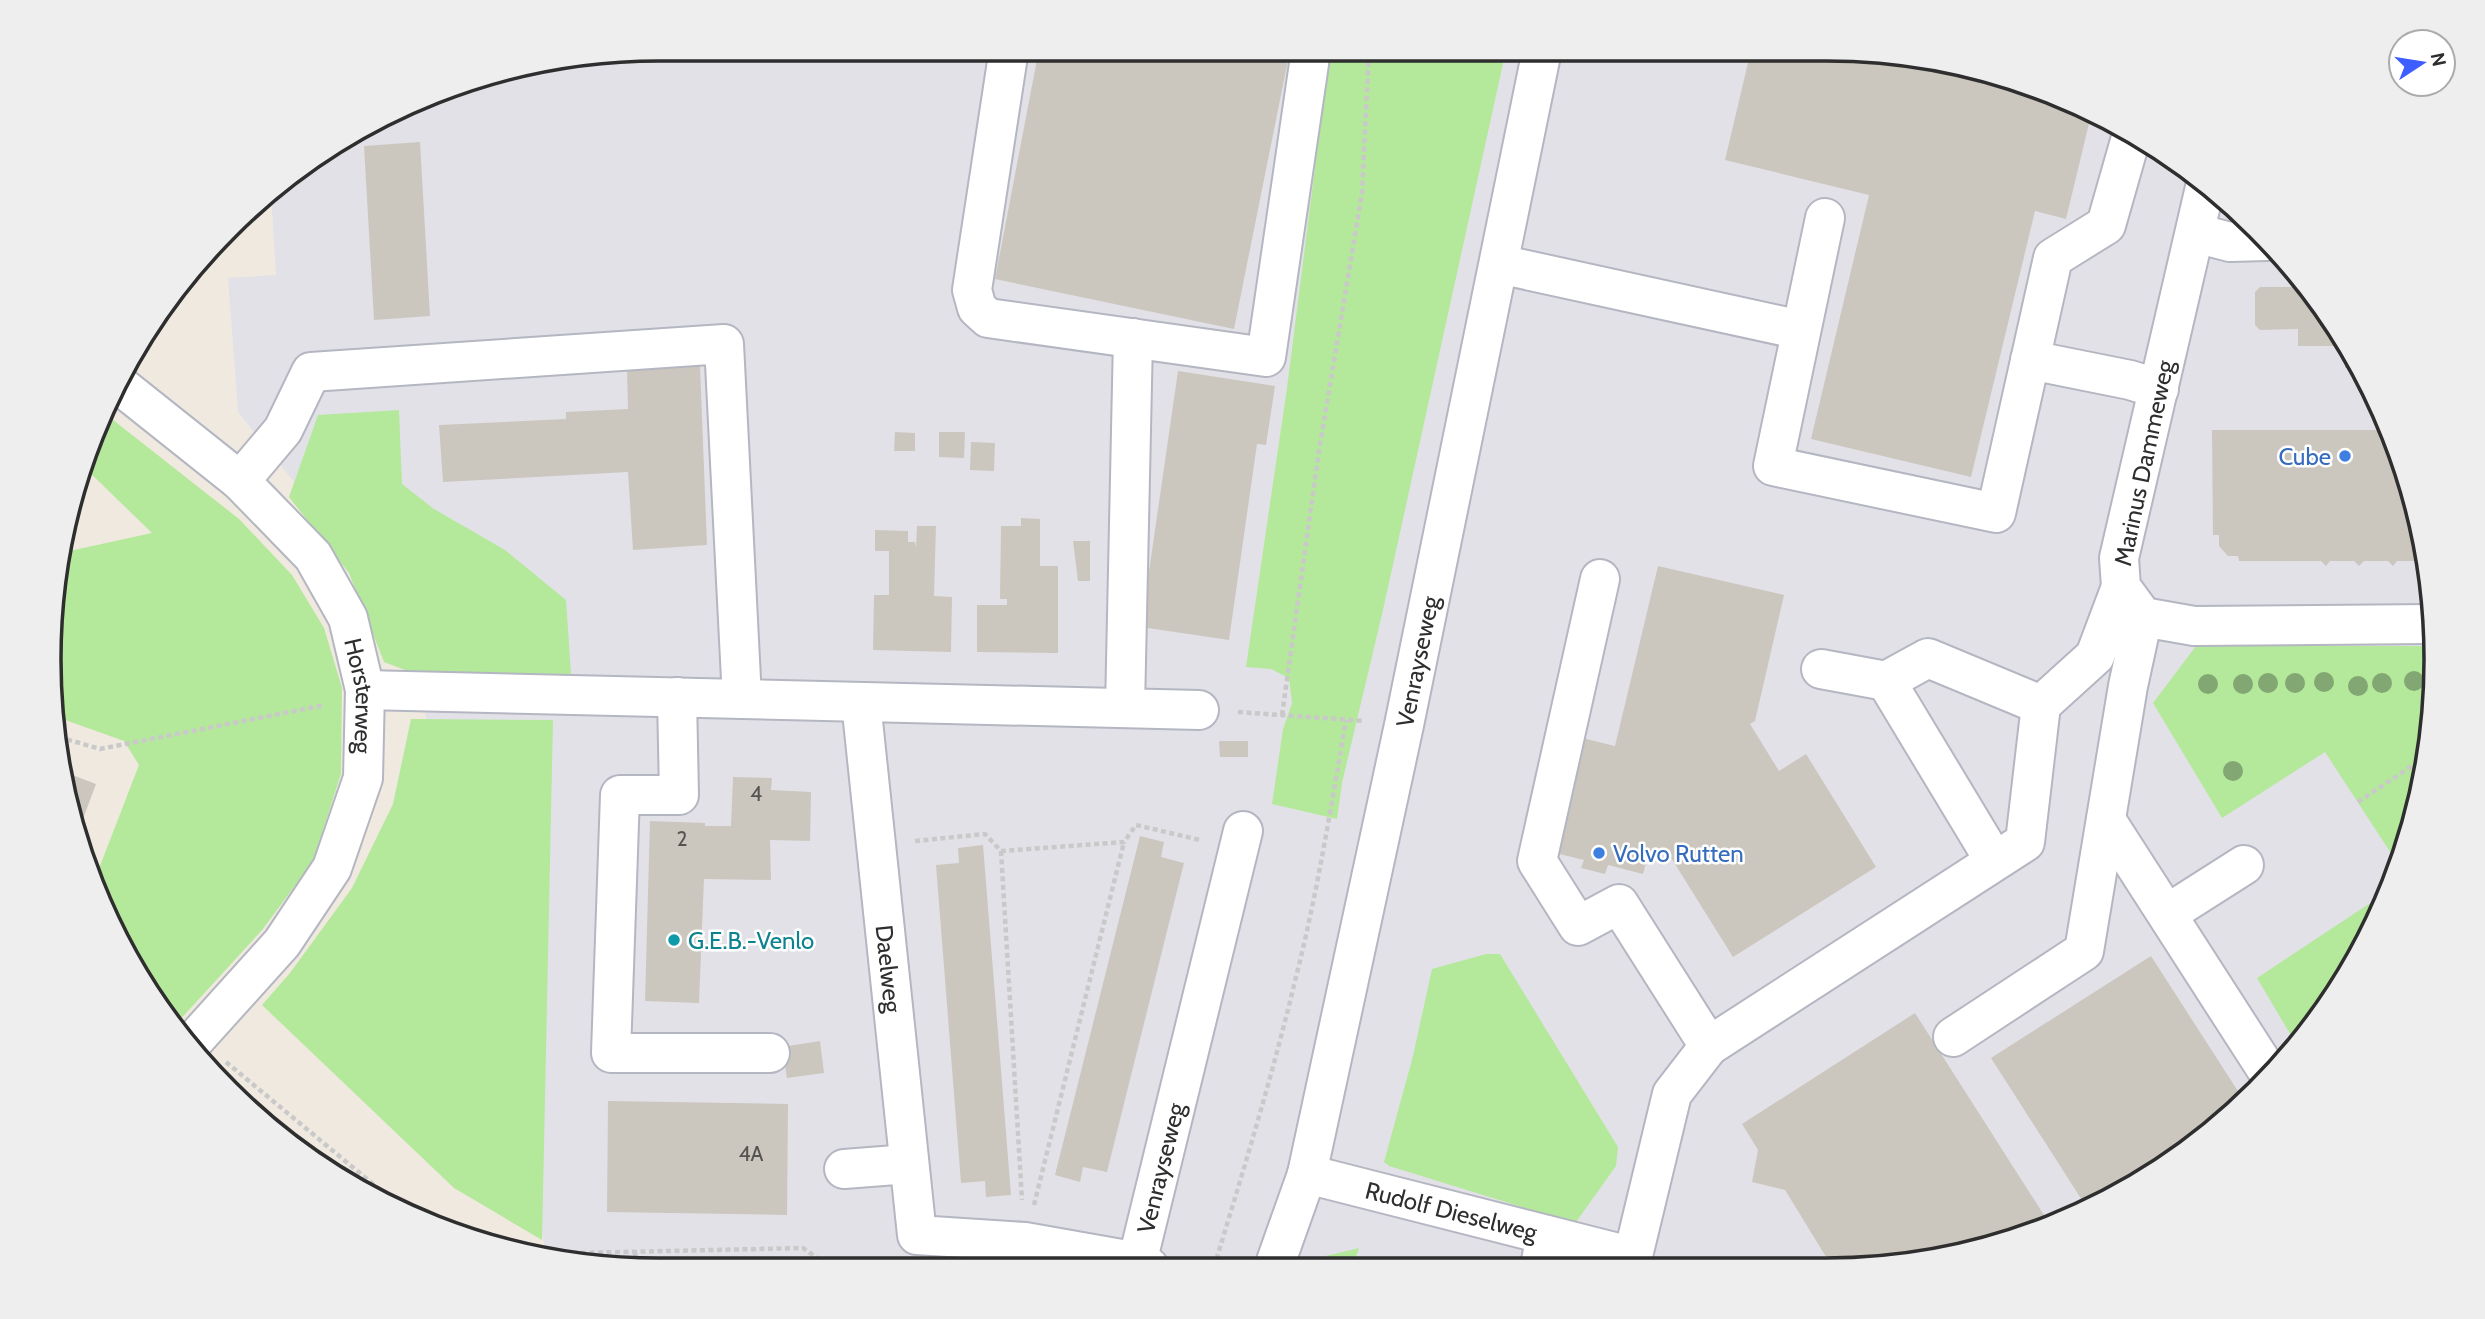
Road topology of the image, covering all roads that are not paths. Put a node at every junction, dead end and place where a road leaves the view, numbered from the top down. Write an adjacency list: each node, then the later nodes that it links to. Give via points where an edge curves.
1 (1007, 61): 11 (street, via 972,290 976,308 989,318)
2 (1309, 61): 11 (street, via 1266,356)
3 (1540, 61): 9 (street, Venrayseweg)
4 (2129, 144): 12 (street, via 2106,225 2053,258)
5 (2203, 196): 7 (street, Marinus Dammeweg)
6 (1825, 218): 10 (street)
7 (2195, 233): 8 (street, via 2230,242); 13 (street, Marinus Dammeweg)
8 (2254, 241)
9 (1499, 264): 10 (street); 40 (street, Venrayseweg)
10 (1801, 330): 12 (street, via 1773,466 1996,513)
11 (1133, 338): 26 (street)
12 (2031, 360): 13 (street)
13 (2159, 389): 17 (street, Marinus Dammeweg, via 2119,558)
14 (126, 390): 15 (street, Horsterweg)
15 (240, 481): 21 (street, Horsterweg, via 313,556 348,618); 23 (street, via 283,430 311,372 724,344)
16 (1600, 579): 35 (street, via 1536,861 1578,926 1619,904)
17 (2132, 602): 18 (street, via 2194,626); 25 (street, via 2095,656); 28 (street, via 2128,686)
18 (2422, 624)
19 (1821, 669): 20 (street)
20 (1885, 681): 25 (street, via 1928,657); 30 (street)
21 (365, 690): 22 (street); 34 (street, Horsterweg, via 363,778 332,868 282,943)
22 (677, 697): 23 (street); 36 (street, via 678,795 620,795 611,1053)
23 (742, 699): 24 (street)
24 (861, 702): 26 (street); 38 (street, Daelweg)
25 (2041, 705): 30 (street, via 2025,842)
26 (1125, 708): 27 (street)
27 (1199, 710)
28 (2106, 820): 32 (street); 33 (street, via 2084,951)
29 (1241, 840): 44 (street, Venrayseweg)
30 (1994, 860): 35 (street)
31 (2244, 865): 32 (street)
32 (2167, 914): 37 (street)
33 (1953, 1037)
34 (197, 1039)
35 (1709, 1046): 47 (street, via 1672,1094)
36 (770, 1053)
37 (2264, 1066)
38 (909, 1164): 39 (street); 41 (street, Daelweg)
39 (844, 1169)
40 (1307, 1174): 42 (street, Rudolf Dieselweg); 45 (street, Venrayseweg)
41 (917, 1235): 43 (street, Venrayseweg, via 1025,1242)
42 (1543, 1250): 46 (street, Rudolf Dieselweg, via 1614,1252)
43 (1106, 1258)
44 (1143, 1258)
45 (1277, 1258)
46 (1622, 1258)
47 (1634, 1258)

